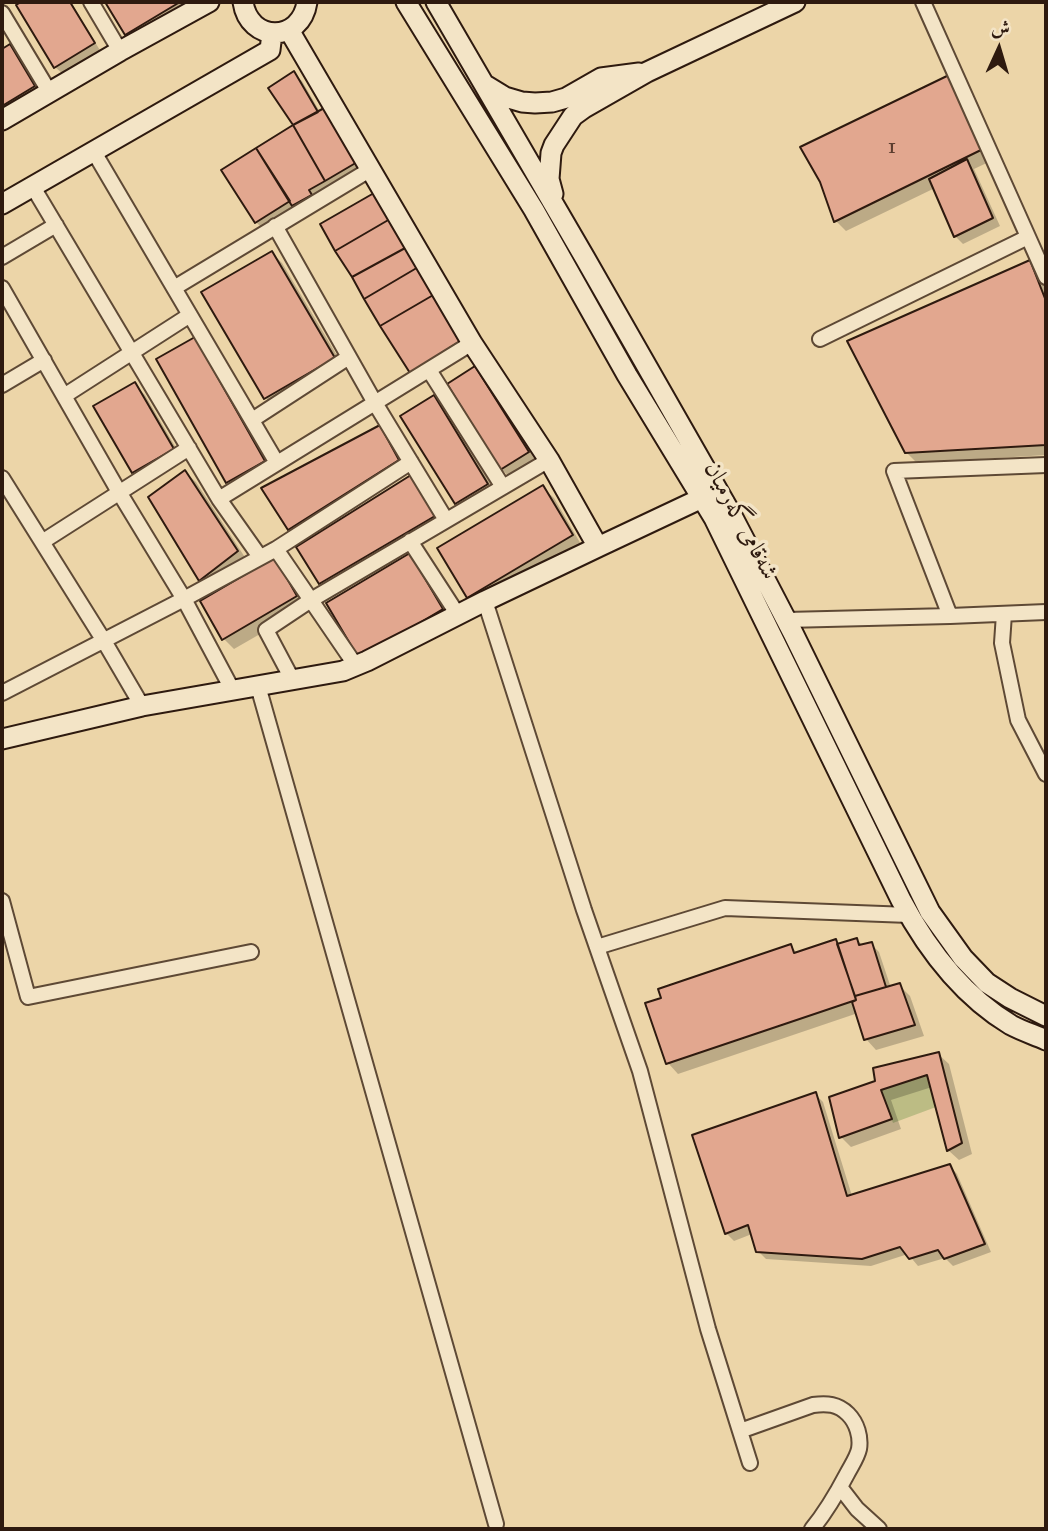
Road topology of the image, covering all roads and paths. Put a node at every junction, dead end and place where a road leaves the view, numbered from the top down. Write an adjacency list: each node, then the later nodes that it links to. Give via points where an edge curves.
1 (91, 2): 12 (street)
2 (209, 2): 12 (main road)
3 (243, 2): 11 (main road, via 249,20 263,31)
4 (307, 2): 11 (main road, via 296,26)
5 (436, 2): 14 (main road, شەقامی گەرمیان)
6 (795, 2): 13 (main road)
7 (923, 2): 24 (street)
8 (412, 4): 35 (main road, شەقامی گەرمیان)
9 (2, 13): 10 (street)
10 (7, 32): 15 (street)
11 (280, 32): 17 (main road, via 270,50); 18 (main road)
12 (120, 51): 15 (main road)
13 (647, 72): 14 (main road, via 601,78 552,102 505,97); 21 (main road, via 584,107 565,127 550,163)
14 (484, 84): 21 (main road, شەقامی گەرمیان)
15 (50, 93): 16 (main road)
16 (2, 120)
17 (93, 152): 19 (main road); 28 (street)
18 (370, 169): 23 (street); 31 (main road)
19 (33, 187): 20 (main road); 22 (street)
20 (2, 204)
21 (555, 205): 32 (main road, شەقامی گەرمیان)
22 (56, 225): 25 (street); 33 (street)
23 (275, 226): 28 (street); 34 (street)
24 (1028, 237): 26 (street); 30 (street)
25 (2, 257)
26 (1046, 277)
27 (2, 288): 36 (street)
28 (174, 288): 29 (street)
29 (190, 315): 33 (street); 41 (street)
30 (820, 339)
31 (472, 343): 37 (street); 43 (main road)
32 (637, 348): 35 (main road); 65 (main road, شەقامی گەرمیان)
33 (132, 352): 39 (street); 42 (street)
34 (349, 357): 40 (street); 41 (street)
35 (617, 359): 50 (main road, شەقامی گەرمیان)
36 (44, 360): 38 (street); 39 (street)
37 (429, 370): 40 (street); 48 (street)
38 (2, 385)
39 (64, 396): 49 (street)
40 (375, 403): 44 (street); 45 (street)
41 (252, 420): 45 (street)
42 (188, 448): 49 (street); 51 (street)
43 (549, 460): 48 (street); 55 (main road)
44 (411, 462): 52 (street); 56 (street)
45 (277, 463): 51 (street)
46 (1046, 465): 64 (street, via 894,471)
47 (2, 478): 54 (street)
48 (503, 487): 52 (street)
49 (119, 492): 54 (street); 58 (street)
50 (702, 498): 55 (main road); 76 (main road, شەقامی گەرمیان)
51 (219, 499): 57 (street)
52 (446, 520): 53 (street)
53 (410, 541): 59 (street); 63 (street)
54 (42, 542): 66 (street)
55 (598, 547): 60 (main road)
56 (276, 549): 57 (street); 59 (street)
57 (260, 557): 58 (street)
58 (184, 599): 66 (street); 70 (street)
59 (311, 600): 67 (street); 68 (street, via 266,630)
60 (485, 601): 63 (main road); 77 (street)
61 (1046, 612): 62 (street)
62 (1004, 614): 64 (street); 74 (street, via 1002,643 1017,720)
63 (458, 615): 67 (main road)
64 (950, 616): 65 (street)
65 (786, 620): 79 (main road, شەقامی گەرمیان, via 940,928 997,991)
66 (104, 641): 71 (street); 72 (street)
67 (356, 666): 68 (main road)
68 (292, 680): 69 (main road)
69 (258, 686): 70 (main road); 84 (street)
70 (233, 691): 72 (main road)
71 (2, 693)
72 (142, 706): 73 (main road)
73 (3, 737)
74 (1046, 774)
75 (2, 901): 78 (street, via 27,997)
76 (909, 915): 77 (street, via 726,908); 80 (main road, شەقامی گەرمیان, via 966,990 1012,1025)
77 (597, 947): 81 (street, via 639,1071)
78 (251, 952)
79 (1046, 1016)
80 (1046, 1040)
81 (740, 1431): 82 (street); 83 (street, via 813,1405 843,1409 856,1424 859,1452)
82 (750, 1463)
83 (840, 1487): 85 (street); 86 (street)
84 (496, 1524)
85 (812, 1529)
86 (879, 1529)

